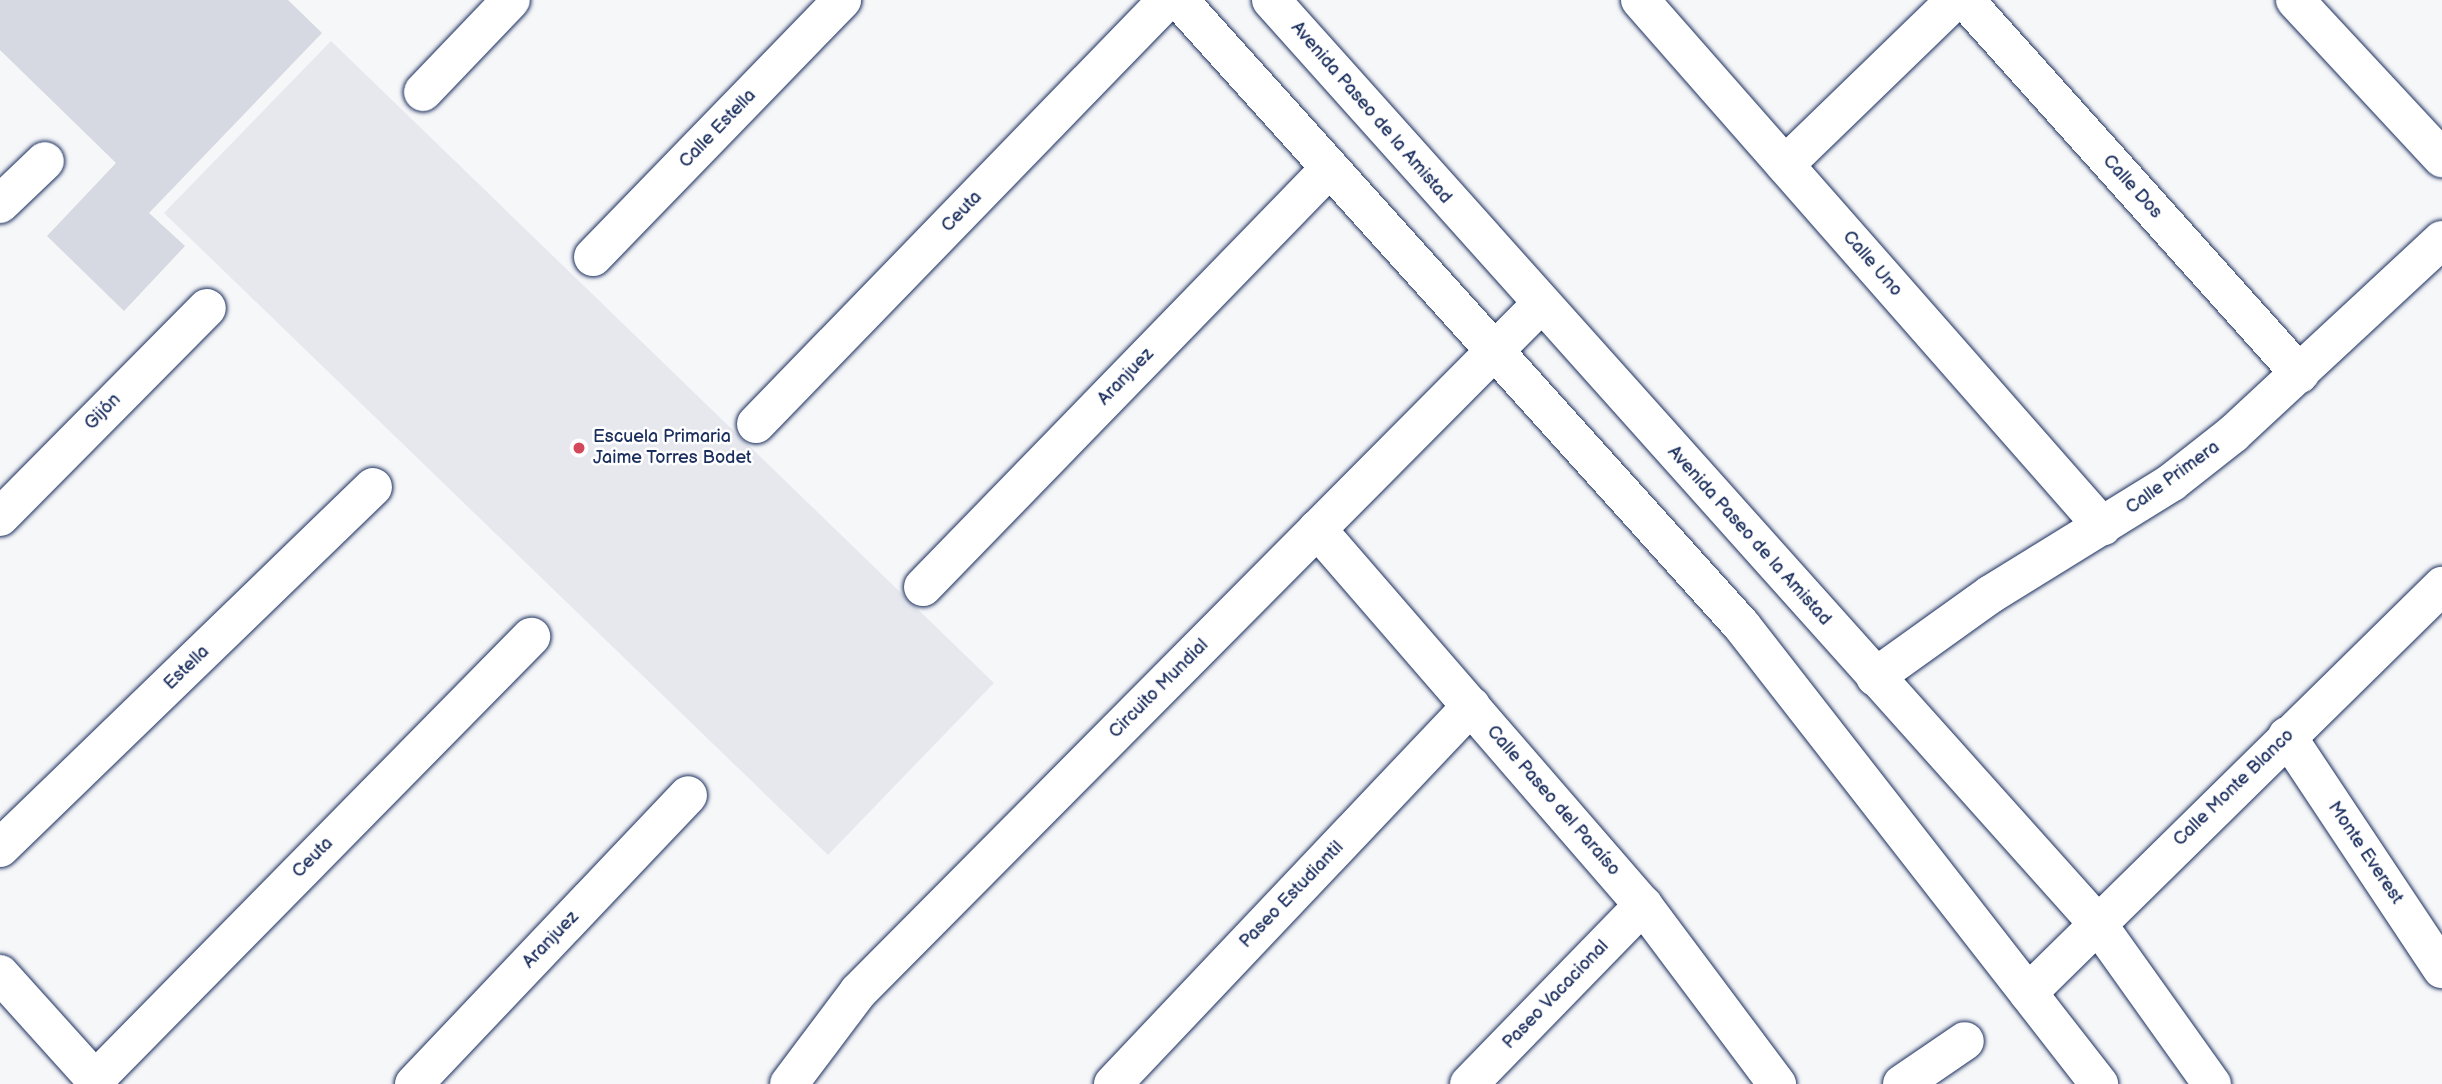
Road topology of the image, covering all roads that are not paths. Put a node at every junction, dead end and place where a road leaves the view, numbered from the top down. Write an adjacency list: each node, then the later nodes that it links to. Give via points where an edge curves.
1 (511, 0): 10 (street)
2 (842, 0): 17 (street, Calle Estella)
3 (1167, 0): 22 (street, Ceuta)
4 (1179, 0): 14 (street)
5 (1271, 0): 18 (street, Avenida Paseo de la Amistad)
6 (1640, 0): 13 (street, Calle Uno)
7 (1955, 0): 13 (street)
8 (1965, 0): 21 (street, Calle Dos)
9 (2295, 0): 11 (street)
10 (423, 92)
11 (2442, 158)
12 (45, 161): 15 (street)
13 (1785, 165): 25 (street, Calle Uno)
14 (1330, 168): 20 (street); 28 (street, Aranjuez)
15 (0, 204)
16 (2442, 240): 21 (street, Calle Primera)
17 (593, 257)
18 (1540, 305): 20 (street, Circuito Mundial); 30 (street, Avenida Paseo de la Amistad)
19 (207, 308): 24 (street, Gijón)
20 (1491, 350): 26 (street, Circuito Mundial); 39 (street, via 1742,626)
21 (2300, 374): 25 (street, Calle Primera, via 2172,482)
22 (756, 425)
23 (373, 488): 34 (street, Estella)
24 (0, 517)
25 (2104, 527): 30 (street, Calle Primera, via 1992,594)
26 (1317, 529): 31 (street, Calle Paseo del Paraíso); 43 (street, Circuito Mundial, via 858,992)
27 (2442, 586): 32 (street, Calle Monte Blanco)
28 (923, 587)
29 (531, 637): 41 (street, Ceuta)
30 (1875, 677): 36 (street, Avenida Paseo de la Amistad)
31 (1471, 706): 35 (street, Calle Paseo del Paraíso); 44 (street, Paseo Estudiantil)
32 (2287, 736): 36 (street, Calle Monte Blanco); 37 (street, Monte Everest)
33 (688, 795): 42 (street, Aranjuez)
34 (0, 848)
35 (1643, 905): 45 (street, Paseo Vacacional); 46 (street, Calle Paseo del Paraíso)
36 (2097, 923): 39 (street, Calle Monte Blanco); 49 (street, Avenida Paseo de la Amistad)
37 (2442, 969)
38 (0, 974): 41 (street)
39 (2028, 993): 48 (street)
40 (1965, 1041): 47 (street)
41 (97, 1082)
42 (414, 1084)
43 (789, 1084)
44 (1112, 1084)
45 (1469, 1084)
46 (1777, 1084)
47 (1902, 1084)
48 (2099, 1084)
49 (2212, 1084)

